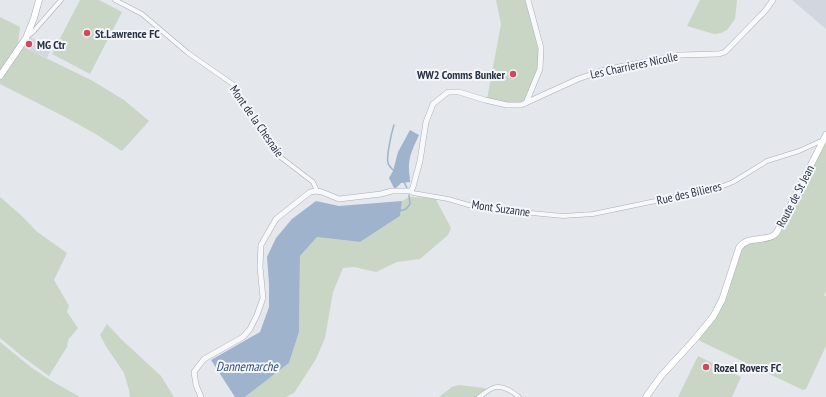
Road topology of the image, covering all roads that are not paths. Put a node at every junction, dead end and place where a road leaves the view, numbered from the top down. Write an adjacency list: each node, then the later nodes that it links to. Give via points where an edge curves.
1 (39, 0): 6 (main road)
2 (61, 0): 7 (street)
3 (115, 0): 12 (street, Mont de la Chesnaie, via 142,14 188,53 234,86 279,156 313,182)
4 (528, 0): 10 (street, via 541,48 540,69)
5 (773, 0): 10 (street, Les Charrieres Nicolle, via 725,52 681,55 604,70 578,78)
6 (34, 18): 7 (street); 8 (main road)
7 (42, 22): 8 (street)
8 (26, 38): 9 (main road)
9 (0, 76)
10 (526, 102): 13 (street, Les Charrieres Nicolle, via 521,105 507,105 459,92 448,92 433,104 426,122 420,161)
11 (825, 137): 14 (street, Rue des Bilieres, via 799,151 767,160 733,182 718,188); 18 (main road, Route de St Jean, via 775,235 742,243 714,317 661,376)
12 (316, 191): 13 (street, via 339,199 392,191); 15 (street, via 310,192 276,219 261,245 263,298 257,314 243,337 204,359 194,372)
13 (410, 191): 14 (street, Mont Suzanne, via 479,208 563,216)
14 (593, 214)
15 (201, 397)
16 (480, 397): 17 (street, via 494,387 513,392)
17 (519, 397)
18 (646, 397)

